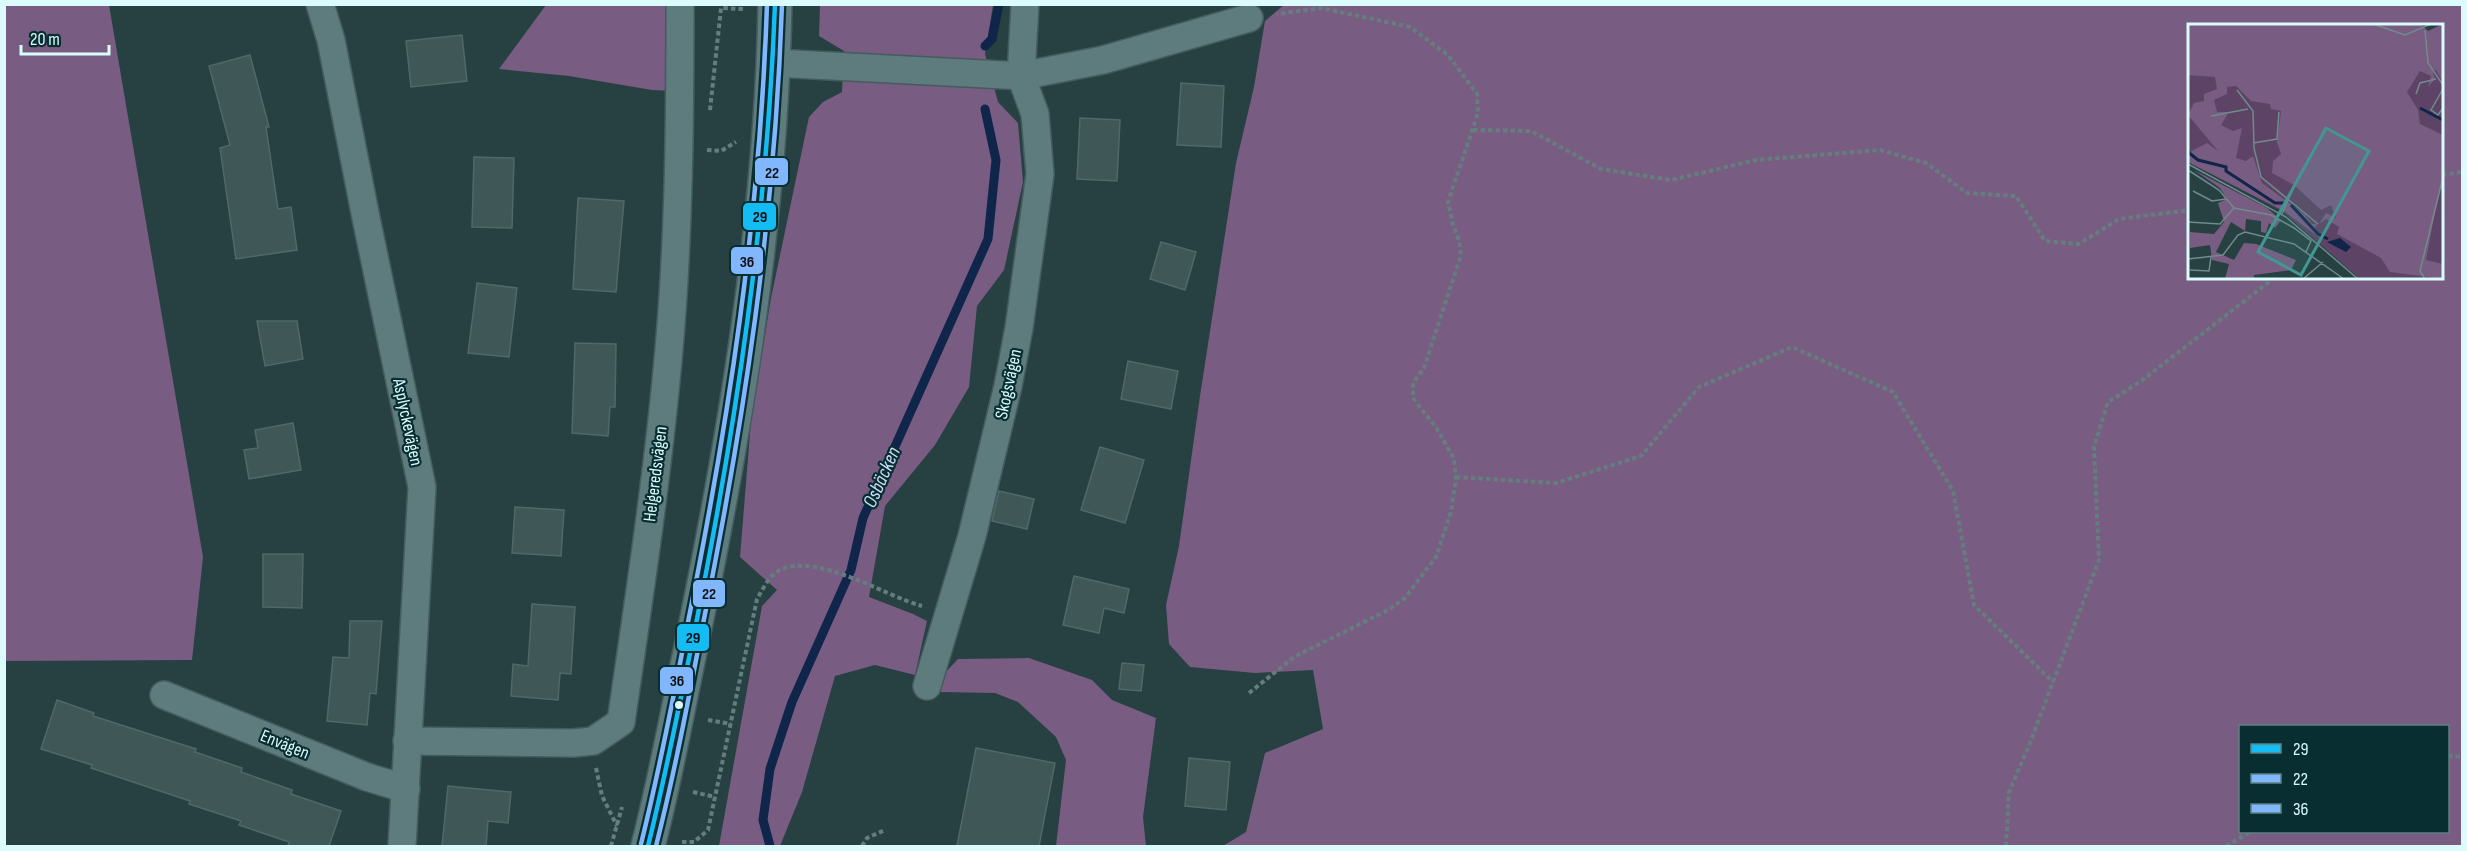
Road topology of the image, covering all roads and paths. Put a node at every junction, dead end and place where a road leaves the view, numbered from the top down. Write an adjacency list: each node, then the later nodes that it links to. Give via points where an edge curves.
1 (320, 4): 26 (street, Asplyckevägen, via 331,40 422,487)
2 (680, 4): 9 (street, Helgeredsvägen)
3 (747, 4): 9 (path, via 747,10 721,8 710,117)
4 (775, 4): 7 (street)
5 (1025, 4): 8 (street, Skogsvägen)
6 (1249, 18): 8 (street, via 1103,60); 10 (path, via 1321,8 1410,27 1448,55 1478,94 1479,112)
7 (774, 63): 8 (street); 35 (street, via 748,327 732,435)
8 (1021, 76): 19 (street, Skogsvägen, via 1035,114 1040,174 1008,386 972,536)
9 (680, 117): 26 (street, Helgeredsvägen, via 669,347 654,492 621,722 593,741 573,743)
10 (1473, 130): 15 (path, via 1531,131 1601,169 1671,180 1756,160 1880,150 1926,163 1967,193 2016,196 2045,241 2079,244 2119,219); 17 (path, via 1448,202 1461,255 1424,368 1413,383 1413,398 1454,459)
11 (737, 131): 12 (path)
12 (735, 153)
13 (2463, 172): 14 (path)
14 (2443, 175)
15 (2188, 210)
16 (2273, 279): 20 (path, via 2140,382 2108,402 2094,447 2099,560)
17 (1456, 477): 20 (path, via 1556,483 1641,456 1699,387 1792,347 1893,392 1953,491 1974,605); 22 (path, via 1451,512 1436,558 1404,599 1294,657)
18 (828, 571): 19 (path, via 908,603)
19 (947, 613): 21 (street, Skogsvägen)
20 (2053, 682): 37 (path, via 2009,792)
21 (927, 686)
22 (1249, 693)
23 (164, 695): 27 (street, Envägen)
24 (707, 720): 25 (path)
25 (731, 724)
26 (407, 741): 27 (street, Asplyckevägen)
27 (406, 789): 33 (street, Asplyckevägen)
28 (691, 791): 29 (path)
29 (716, 797)
30 (623, 804): 34 (path)
31 (885, 830): 36 (path, via 867,838)
32 (2247, 833): 38 (path)
33 (402, 846)
34 (611, 846)
35 (648, 846)
36 (862, 846)
37 (2006, 846)
38 (2226, 846)

